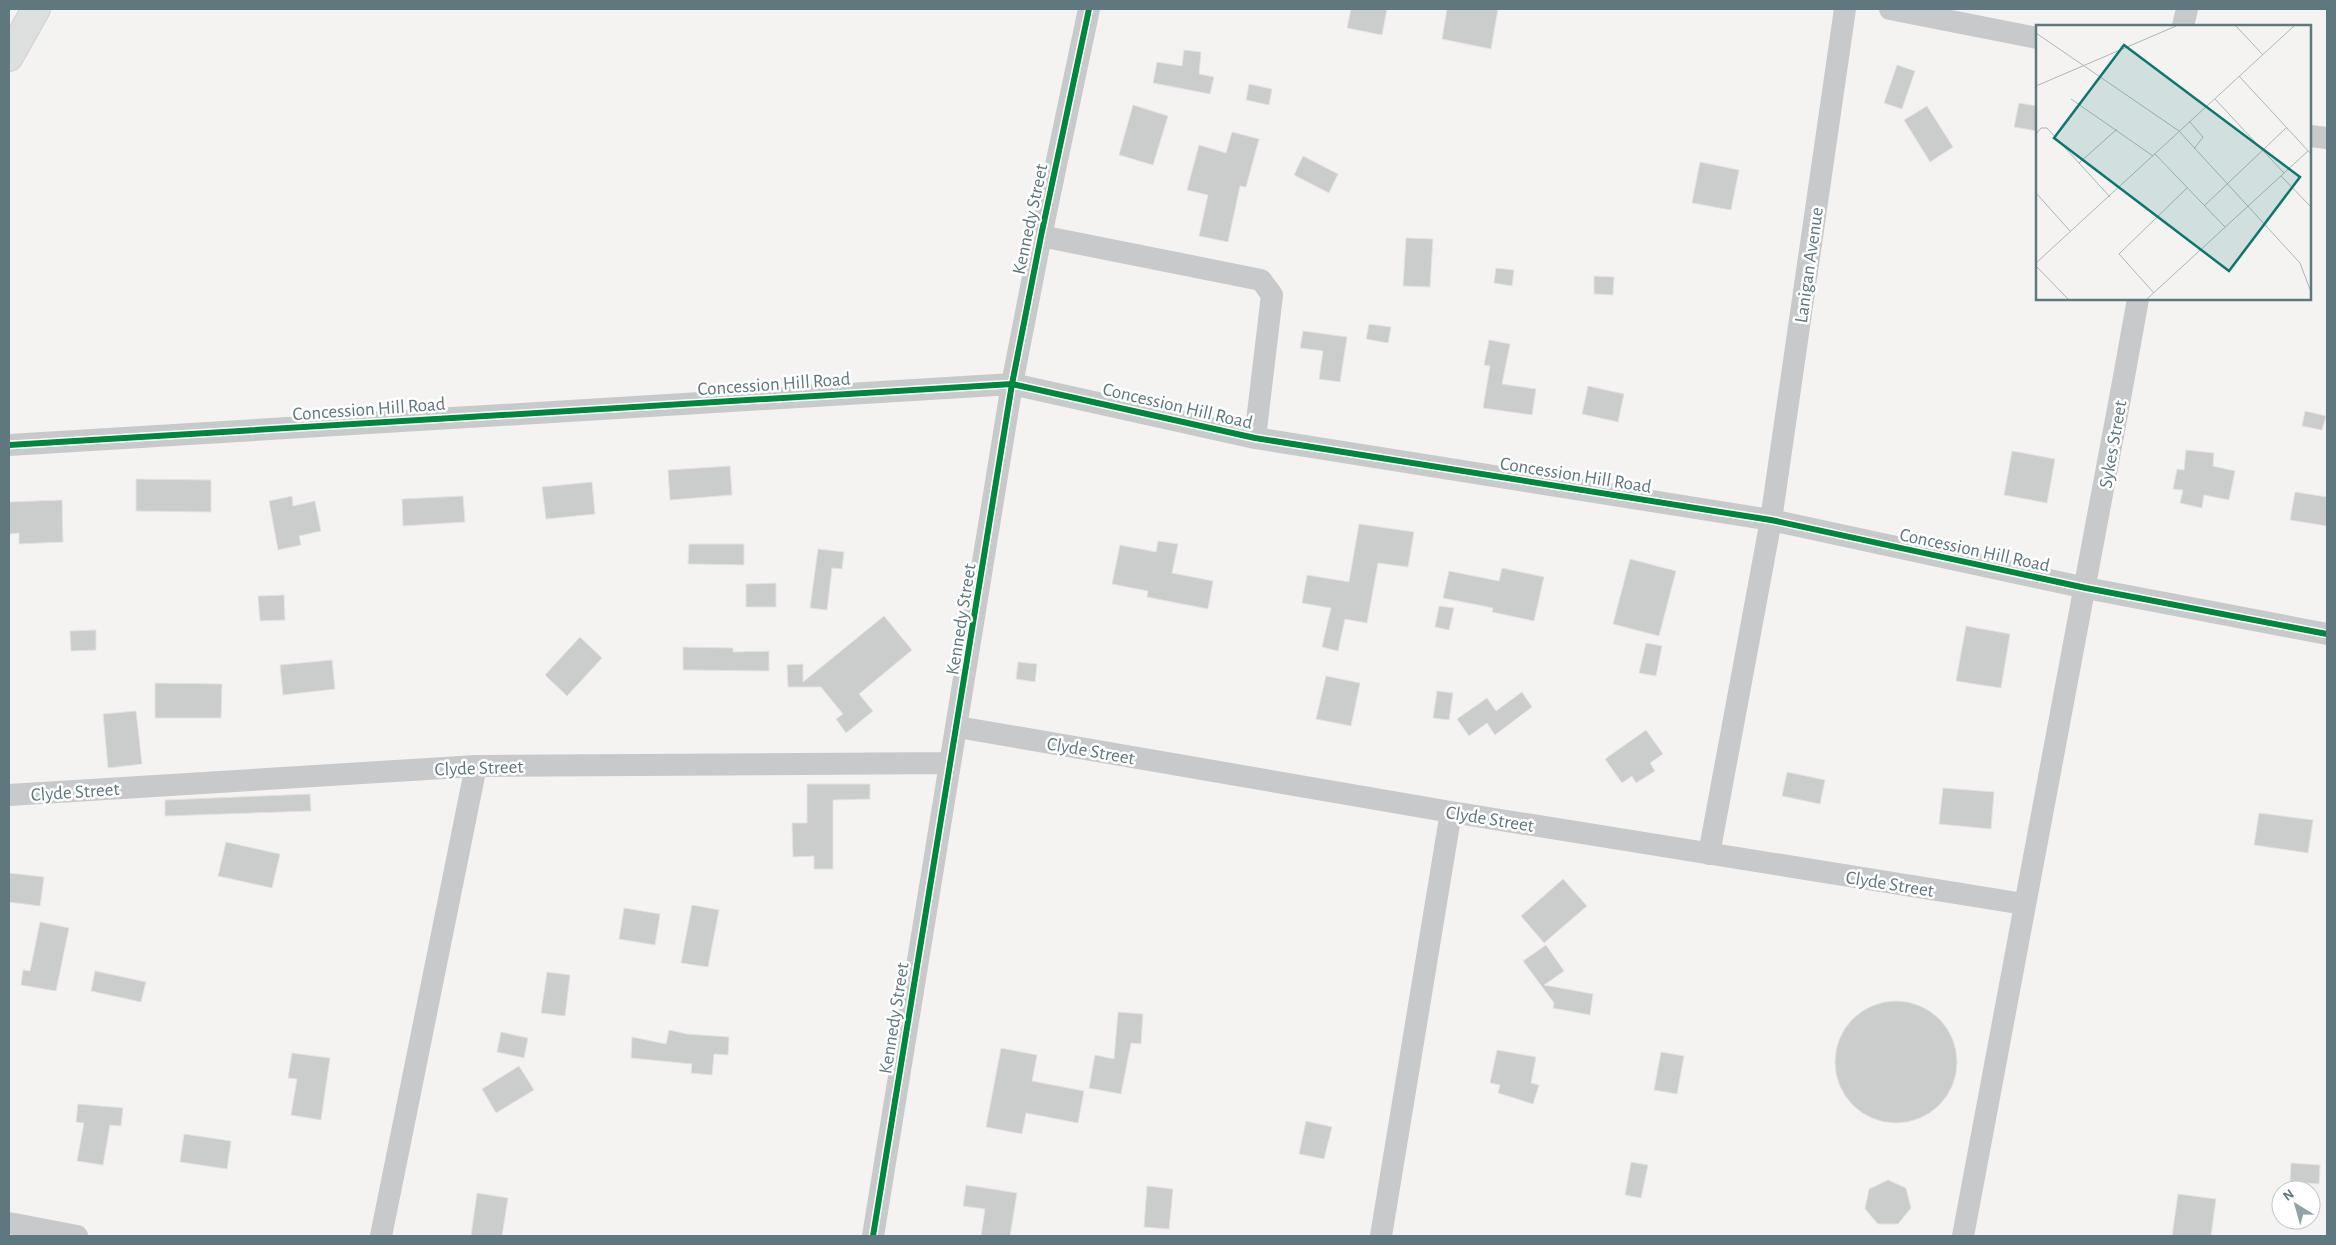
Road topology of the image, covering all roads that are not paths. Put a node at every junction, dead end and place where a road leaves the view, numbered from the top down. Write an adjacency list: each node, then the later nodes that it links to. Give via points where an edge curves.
1 (36, 9): 8 (highway)
2 (1089, 9): 11 (street, Kennedy Street)
3 (1845, 9): 16 (street, Lanigan Avenue)
4 (1890, 9): 7 (street)
5 (2187, 9): 6 (street)
6 (2183, 25)
7 (2036, 38)
8 (9, 56)
9 (2311, 136): 10 (street)
10 (2327, 138)
11 (1041, 236): 13 (street, Kennedy Street); 14 (street, via 1261,280 1272,295)
12 (2138, 300): 17 (street, Sykes Street)
13 (1012, 384): 14 (street, Concession Hill Road); 15 (street, Concession Hill Road); 19 (street, Kennedy Street)
14 (1255, 438): 16 (street, Concession Hill Road)
15 (9, 446)
16 (1771, 520): 17 (street, Concession Hill Road); 24 (street, Lanigan Avenue)
17 (2086, 588): 18 (street, Concession Hill Road); 25 (street, Sykes Street)
18 (2327, 634)
19 (958, 727): 20 (street, Kennedy Street); 23 (street, Clyde Street)
20 (950, 763): 21 (street, Clyde Street); 29 (street, Kennedy Street)
21 (476, 766): 22 (street, Clyde Street); 28 (street)
22 (9, 795)
23 (1451, 812): 24 (street, Clyde Street); 30 (street)
24 (1709, 854): 25 (street, Clyde Street)
25 (2024, 904): 31 (street, Sykes Street)
26 (9, 1223): 27 (street)
27 (77, 1236)
28 (381, 1236)
29 (873, 1236)
30 (1381, 1236)
31 (1963, 1236)

